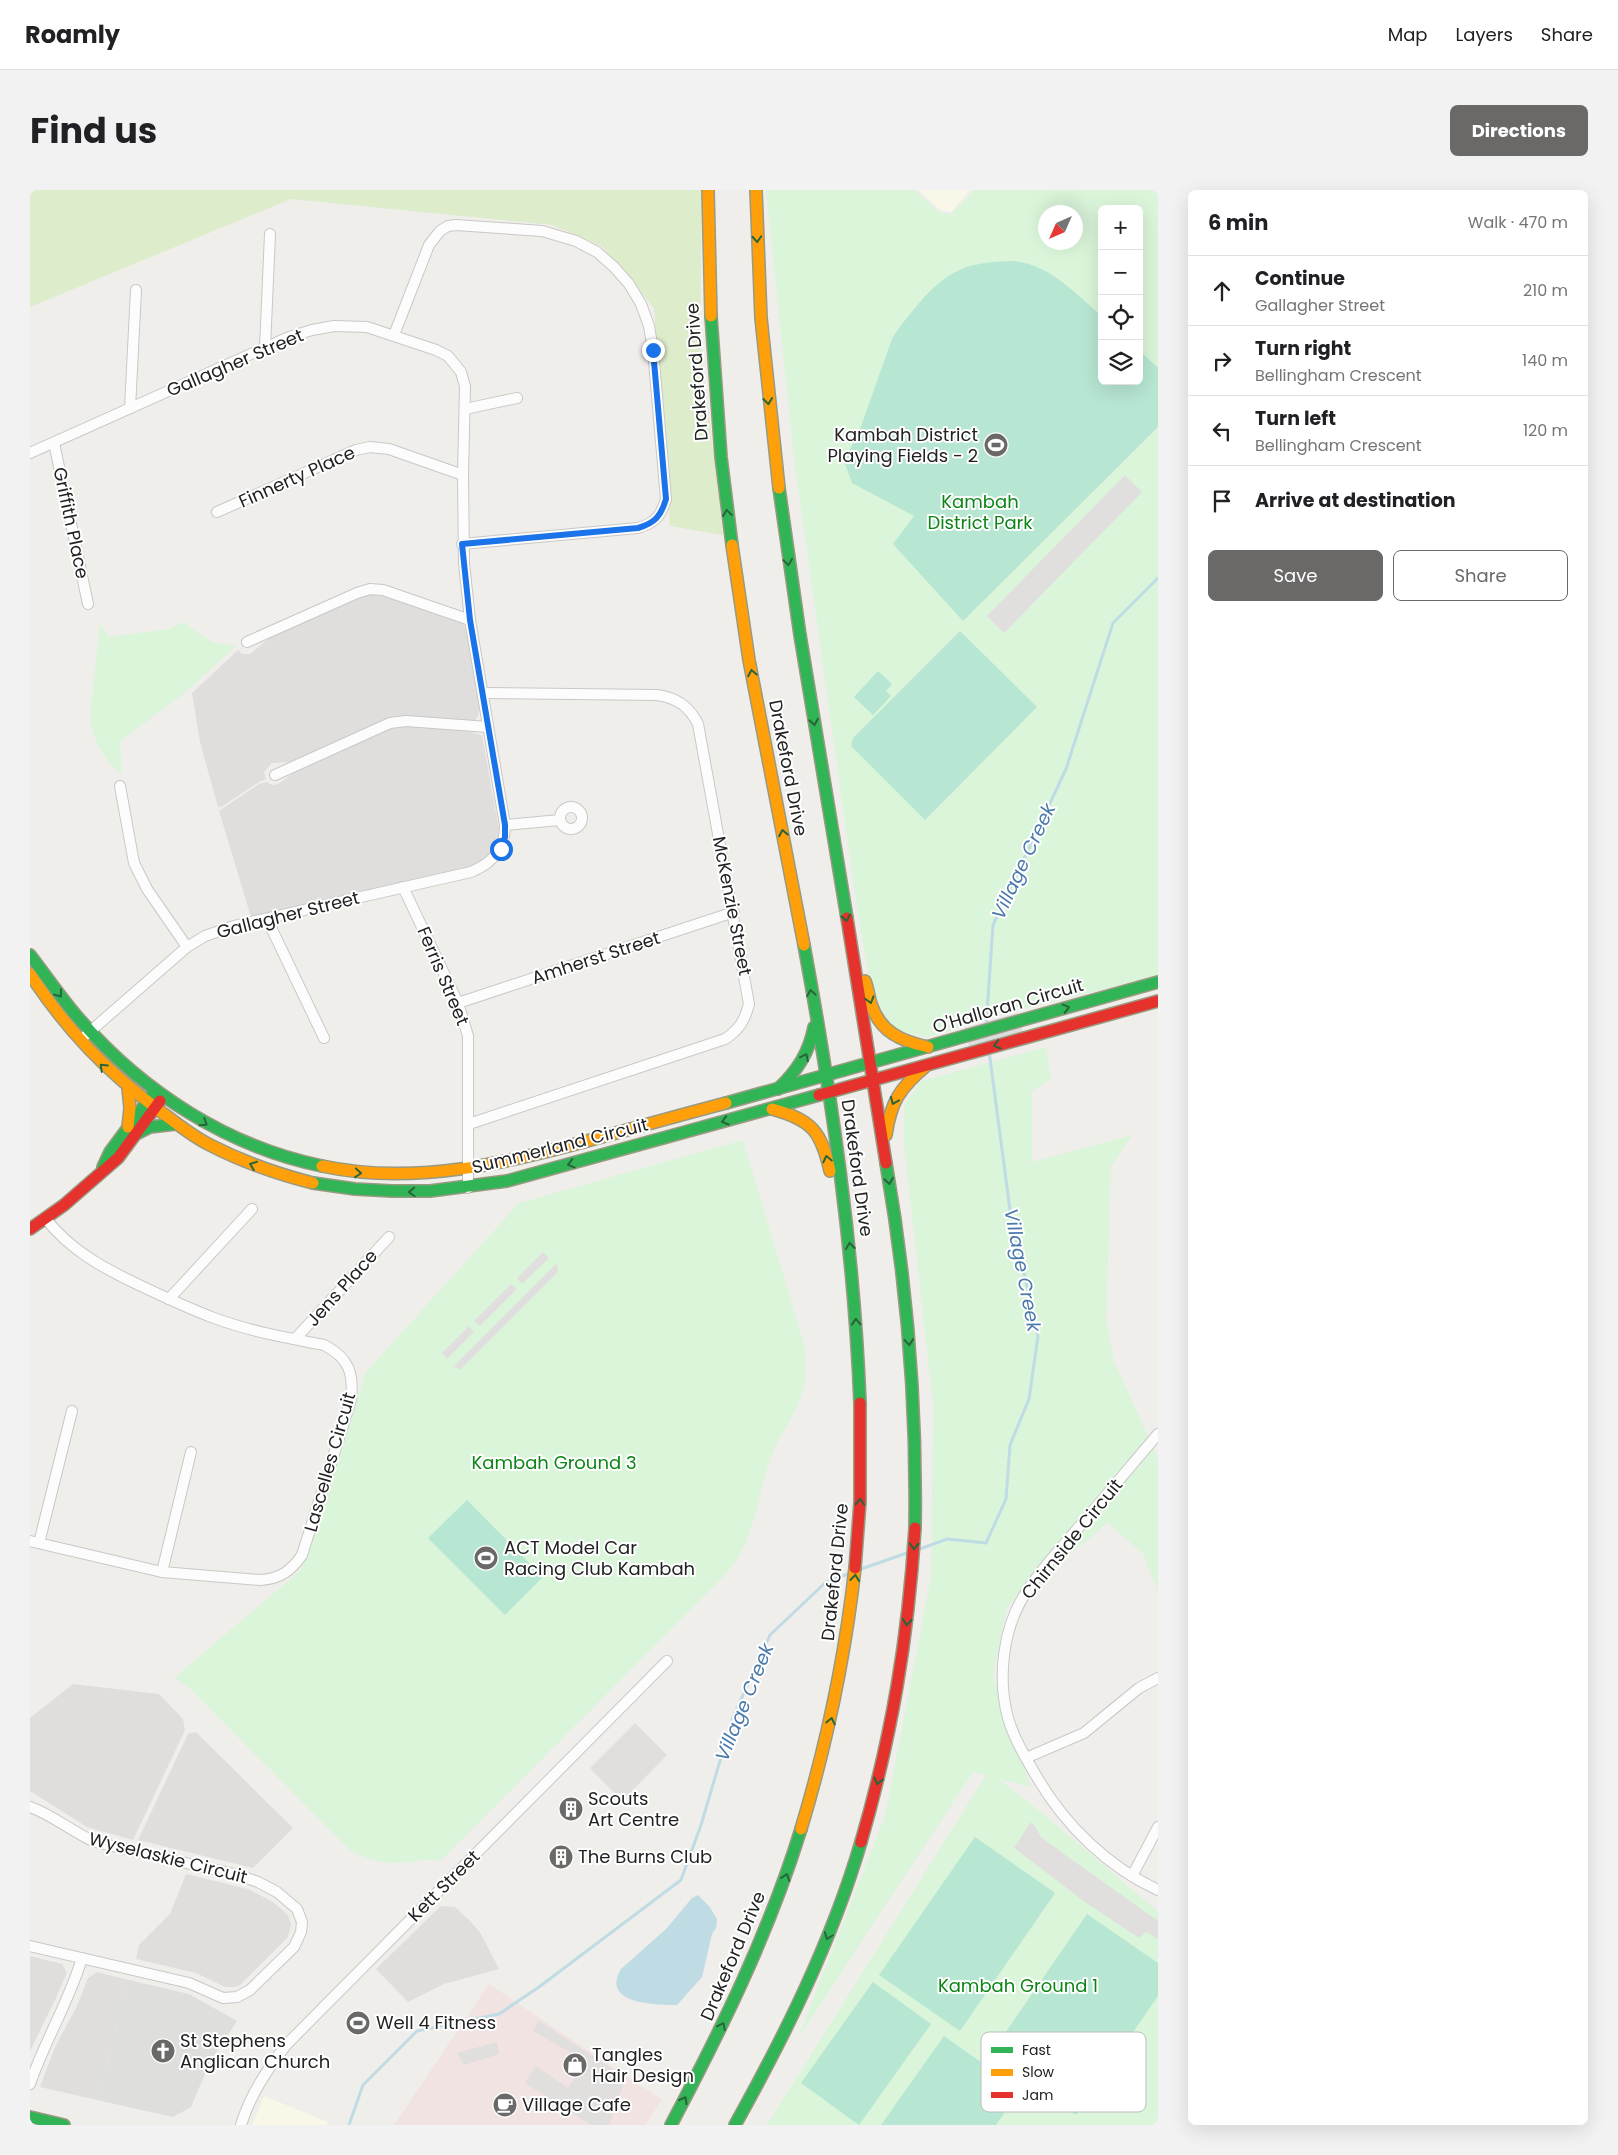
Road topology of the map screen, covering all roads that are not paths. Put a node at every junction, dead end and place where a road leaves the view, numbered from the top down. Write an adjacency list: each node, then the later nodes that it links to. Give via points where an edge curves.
1 (708, 190): 34 (main road, Drakeford Drive, one-way to 1, via 732,552 712,344)
2 (756, 190): 29 (main road, Drakeford Drive, one-way to 29, via 763,353 775,473)
3 (270, 234): 6 (street)
4 (136, 290): 8 (street)
5 (394, 336): 6 (street, Gallagher Street, via 367,327 334,326 312,330); 9 (street, Gallagher Street, via 448,356 461,372); 14 (street, via 429,245 440,231 456,225 542,231 576,241 614,267 629,284 645,315 653,350 666,499 658,519 638,528)
6 (265, 348): 8 (street, Gallagher Street)
7 (517, 398): 9 (street)
8 (130, 408): 10 (street, Gallagher Street)
9 (465, 409): 12 (street, Gallagher Street)
10 (54, 442): 11 (street, Gallagher Street); 15 (street, Griffith Place)
11 (30, 453)
12 (463, 475): 13 (street, Finnerty Place, via 389,449 370,447 356,450); 14 (street, Gallagher Street)
13 (217, 512)
14 (462, 544): 16 (street, Gallagher Street)
15 (88, 604)
16 (470, 620): 17 (street, via 389,592 370,589); 18 (street, Gallagher Street)
17 (247, 642)
18 (483, 693): 19 (street, Gallagher Street); 25 (street, McKenzie Street, via 657,694 683,703 698,724)
19 (488, 727): 20 (street, via 406,721 390,723); 23 (street, Gallagher Street)
20 (275, 775)
21 (120, 786): 27 (street, via 134,863 142,881)
22 (560, 820): 23 (street)
23 (505, 825): 24 (street, Gallagher Street, via 501,849 483,867)
24 (403, 887): 26 (street, Gallagher Street); 33 (street, Ferris Street)
25 (734, 912): 33 (street, Amherst Street); 50 (street, McKenzie Street, via 749,1004 746,1016 735,1032 725,1039)
26 (267, 918): 27 (street, Gallagher Street, via 214,932); 36 (street)
27 (187, 947): 35 (street, Gallagher Street)
28 (30, 955): 35 (main road, Summerland Circuit, one-way to 35)
29 (853, 955): 38 (main road, one-way to 38, via 881,1025 898,1039); 39 (main road, Drakeford Drive)
30 (30, 974): 37 (main road, Summerland Circuit)
31 (1158, 982): 38 (main road, O'Halloran Circuit, one-way to 31)
32 (1158, 1001): 40 (main road, O'Halloran Circuit, one-way to 40)
33 (458, 1003): 50 (street, Ferris Street, via 470,1048)
34 (816, 1017): 41 (main road, Drakeford Drive); 44 (main road, one-way to 34, via 802,1063 812,1040)
35 (90, 1031): 37 (street, Gallagher Street); 45 (main road, Summerland Circuit, via 125,1065)
36 (324, 1038)
37 (78, 1041): 43 (main road, Summerland Circuit, one-way to 37)
38 (928, 1047): 39 (main road, O'Halloran Circuit)
39 (868, 1064): 41 (main road, Summerland Circuit); 42 (main road, Drakeford Drive)
40 (926, 1066): 42 (main road, O'Halloran Circuit); 52 (main road, one-way to 52, via 903,1085 896,1096 889,1112)
41 (826, 1075): 44 (main road, Summerland Circuit); 46 (main road, Drakeford Drive)
42 (871, 1081): 46 (main road, Summerland Circuit); 52 (main road, Drakeford Drive)
43 (128, 1088): 47 (main road, Summerland Circuit); 51 (main road)
44 (778, 1089): 53 (main road, Summerland Circuit, via 524,1159)
45 (161, 1092): 47 (main road); 53 (main road, Summerland Circuit, one-way to 53, via 229,1137 303,1164 343,1172 384,1175)
46 (829, 1093): 48 (main road, Summerland Circuit); 55 (main road, Drakeford Drive)
47 (151, 1105): 49 (main road, Summerland Circuit); 51 (main road)
48 (772, 1109): 54 (main road, Summerland Circuit, one-way to 54, via 527,1176); 55 (main road, one-way to 48, via 831,1174 818,1133 803,1119)
49 (176, 1124): 51 (main road); 54 (main road, Summerland Circuit, one-way to 49, via 390,1193 311,1183 275,1174 240,1160)
50 (469, 1124): 53 (street, Ferris Street)
51 (132, 1131): 57 (main road, via 118,1158)
52 (883, 1149): 81 (main road, Drakeford Drive, one-way to 81, via 898,1242 915,1409 915,1518 902,1667 870,1811 844,1893 790,2021)
53 (468, 1170): 54 (street, Ferris Street)
54 (468, 1188)
55 (846, 1203): 80 (main road, Drakeford Drive, one-way to 55, via 763,1938 813,1792 842,1667 858,1550 862,1477 855,1289)
56 (252, 1208): 60 (street)
57 (46, 1218): 58 (main road); 60 (street, Lascelles Circuit, via 63,1239 85,1256)
58 (30, 1228)
59 (389, 1237): 61 (street, Jens Place)
60 (169, 1299): 61 (street, Lascelles Circuit, via 214,1318)
61 (295, 1339): 66 (street, Lascelles Circuit, via 336,1351 348,1366 353,1386 302,1555 291,1569 270,1580)
62 (72, 1411): 65 (street)
63 (1158, 1434): 69 (street, Chirnside Circuit, via 1041,1572 1014,1615 1005,1652 1002,1687 1008,1720)
64 (191, 1452): 66 (street)
65 (35, 1542): 66 (street, Lascelles Circuit)
66 (162, 1572)
67 (667, 1660): 79 (street, Kett Street, via 286,2045 255,2091)
68 (1158, 1678): 69 (street, via 1139,1688 1084,1733)
69 (1026, 1758): 72 (street, Chirnside Circuit, via 1062,1813 1095,1848)
70 (30, 1807): 75 (street, Wyselaskie Circuit, via 95,1842 258,1882 277,1892 297,1909 302,1922 294,1947 250,1990 232,1999 189,1983)
71 (1158, 1827): 72 (street)
72 (1132, 1876): 73 (street, Chirnside Circuit)
73 (1158, 1890)
74 (30, 1946): 75 (street, Wyselaskie Circuit)
75 (82, 1958): 76 (street, via 70,1995)
76 (30, 2084)
77 (30, 2117): 78 (main road)
78 (64, 2125)
79 (241, 2125)
80 (671, 2125)
81 (735, 2125)

